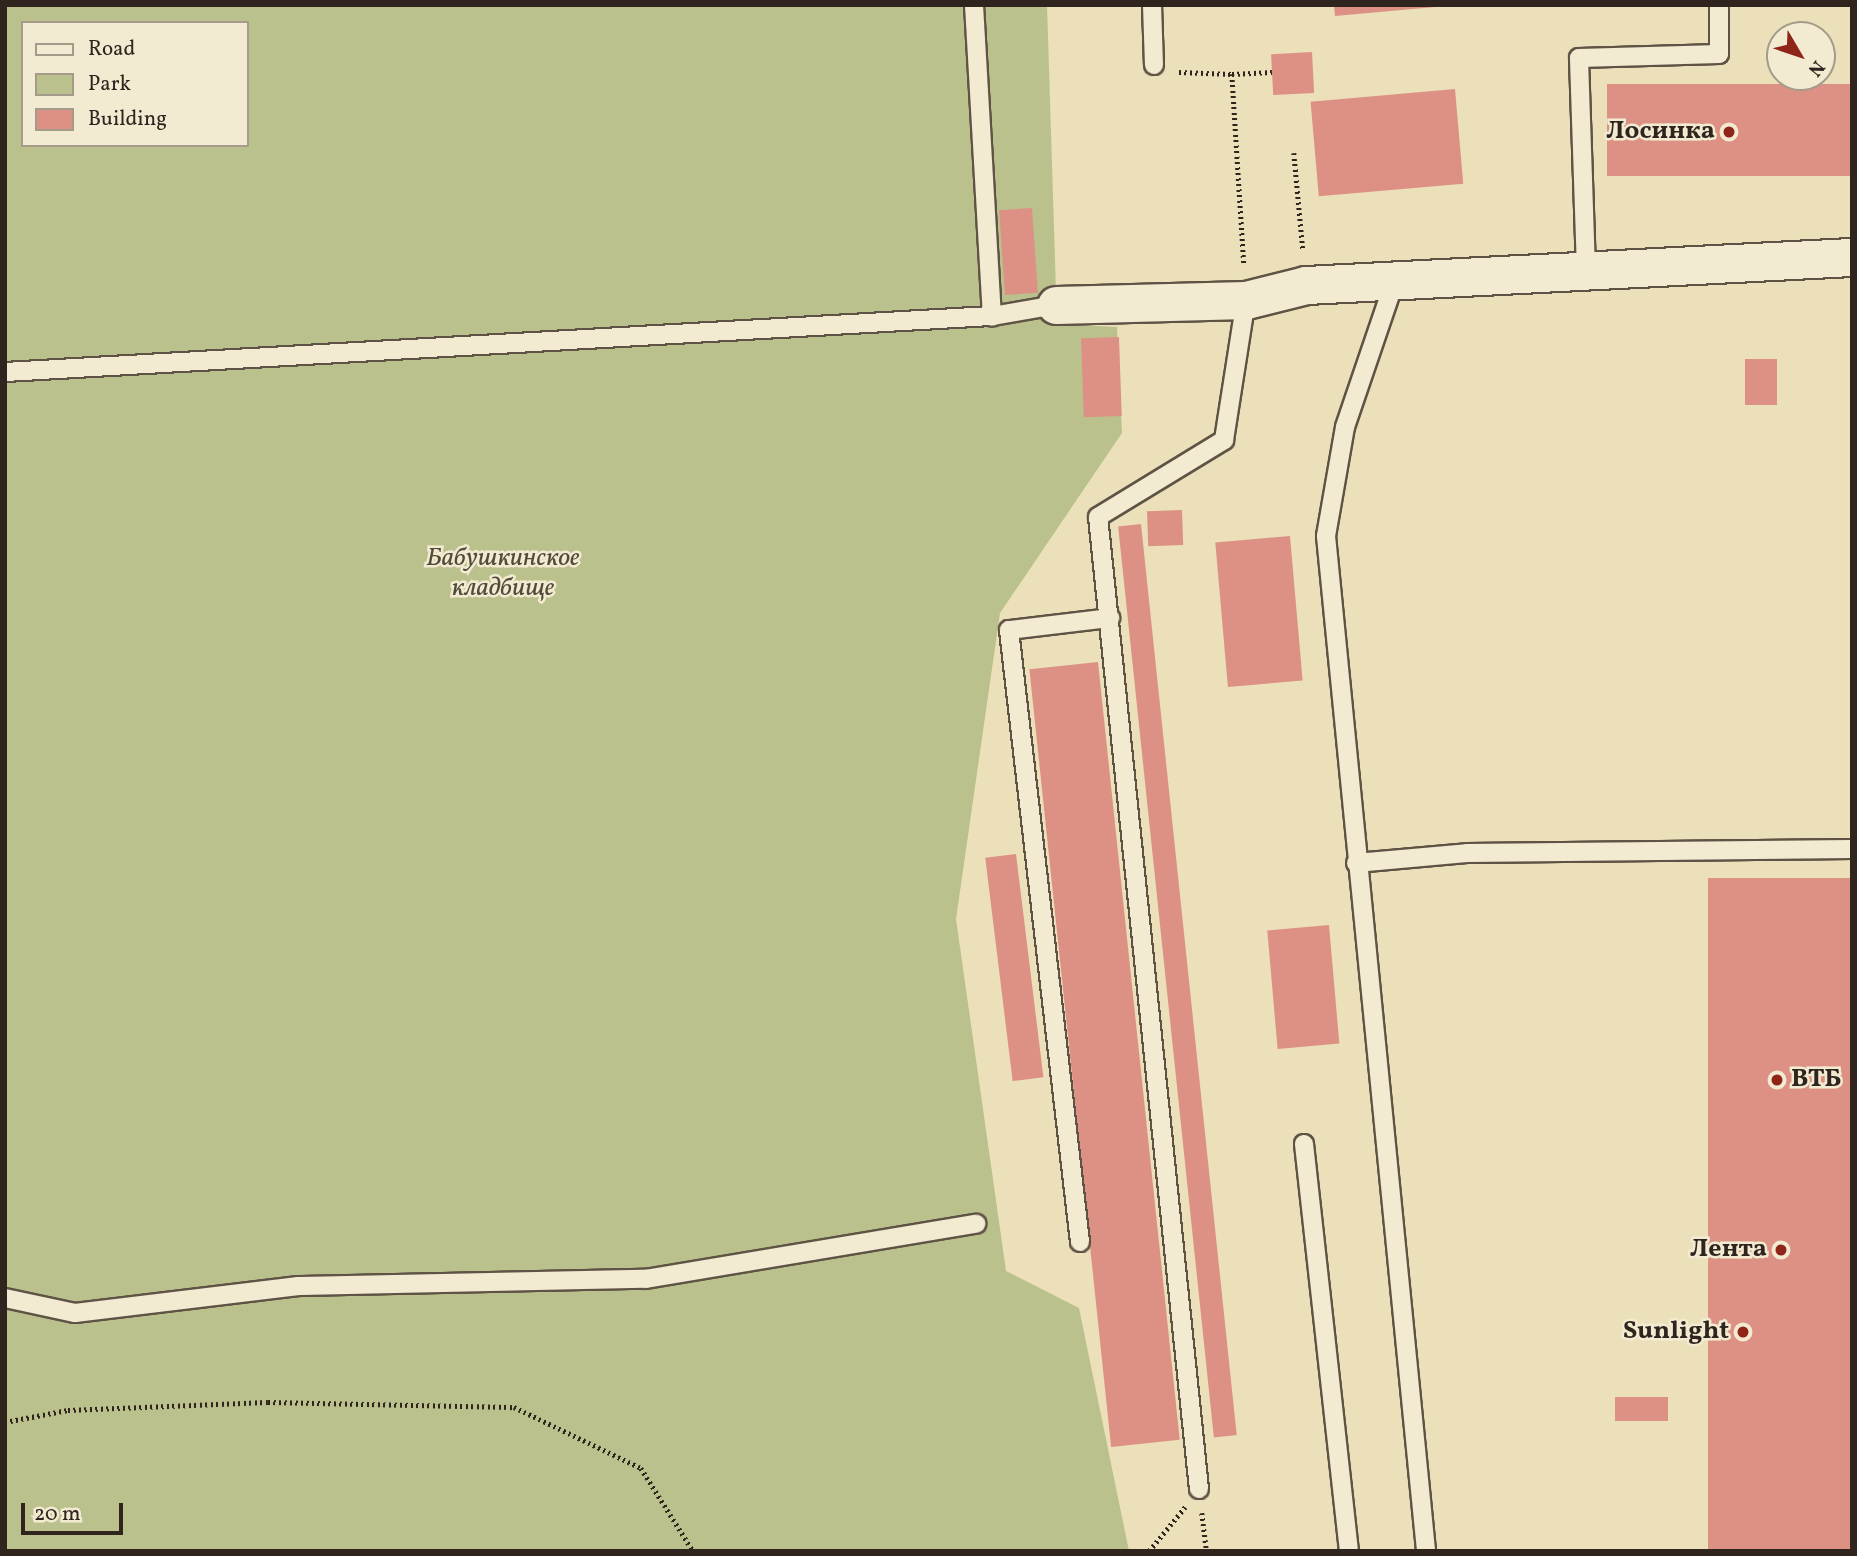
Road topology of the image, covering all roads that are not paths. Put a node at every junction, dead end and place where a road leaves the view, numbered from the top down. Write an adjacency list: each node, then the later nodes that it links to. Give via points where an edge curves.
1 (974, 5): 10 (lane)
2 (1152, 5): 4 (lane)
3 (1719, 5): 6 (lane, via 1719,54 1579,58)
4 (1154, 65)
5 (1852, 257): 6 (street)
6 (1586, 270): 7 (street)
7 (1395, 280): 8 (street, via 1306,285); 14 (lane, via 1345,427 1326,536)
8 (1246, 300): 9 (street); 12 (lane, via 1224,440 1098,517)
9 (1056, 305): 10 (lane)
10 (992, 316): 11 (lane)
11 (5, 372)
12 (1110, 618): 17 (lane, via 1009,631); 19 (lane)
13 (1852, 849): 14 (lane, via 1467,853)
14 (1356, 863): 21 (lane)
15 (1304, 1144): 20 (lane)
16 (976, 1224): 18 (lane, via 646,1279 298,1286 75,1313)
17 (1080, 1242)
18 (5, 1298)
19 (1199, 1489)
20 (1349, 1551)
21 (1426, 1551)

